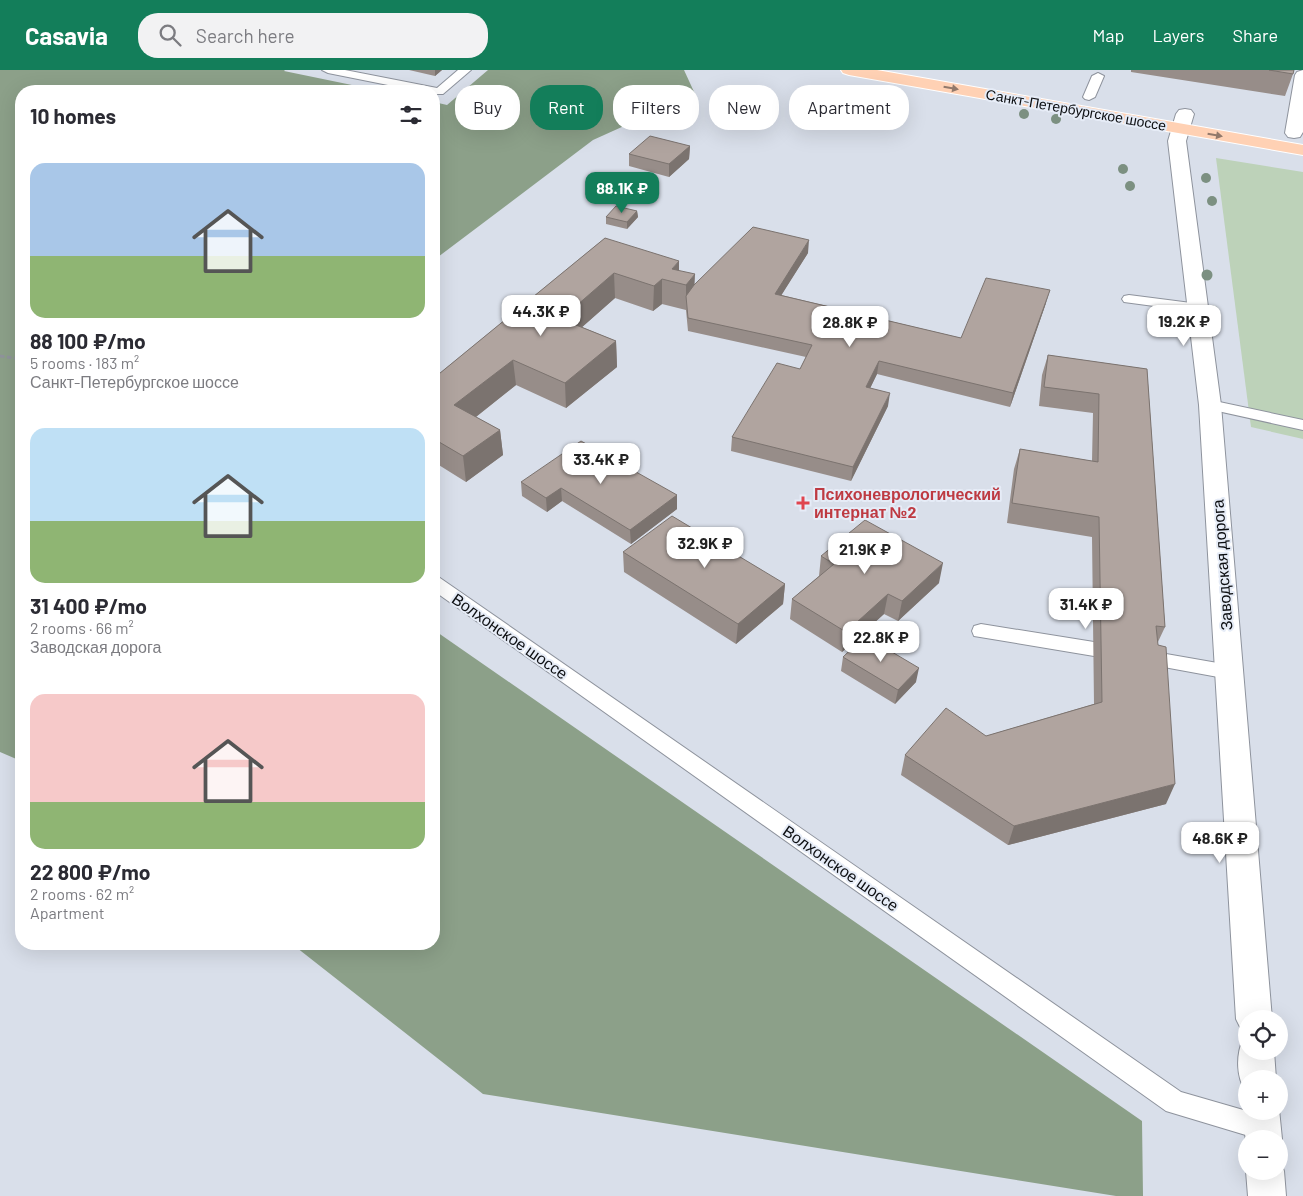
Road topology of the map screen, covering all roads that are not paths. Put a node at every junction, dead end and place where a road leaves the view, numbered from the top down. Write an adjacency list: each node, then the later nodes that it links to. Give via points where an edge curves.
1 (328, 70): 8 (lane)
2 (465, 70): 9 (lane)
3 (849, 70): 5 (main road, Санкт-Петербургское шоссе)
4 (929, 70): 10 (main road, Санкт-Петербургское шоссе)
5 (870, 72): 11 (main road, Санкт-Петербургское шоссе, one-way to 11)
6 (1303, 74): 12 (street)
7 (1098, 76): 10 (lane)
8 (404, 85)
9 (440, 91)
10 (1089, 97): 11 (main road, Санкт-Петербургское шоссе)
11 (1182, 121): 12 (main road, Санкт-Петербургское шоссе); 13 (main road, Санкт-Петербургское шоссе, one-way to 13); 15 (street, Заводская дорога, via 1176,141)
12 (1299, 134)
13 (1303, 150)
14 (1129, 299): 15 (lane)
15 (1199, 308): 16 (street, Заводская дорога)
16 (1210, 405): 17 (lane); 22 (street, Заводская дорога)
17 (1303, 425)
18 (440, 586): 24 (lane, Волхонское шоссе, via 1175,1102)
19 (981, 631): 20 (lane)
20 (1094, 649)
21 (1149, 658): 22 (lane)
22 (1229, 672): 23 (street, Заводская дорога)
23 (1253, 1010)
24 (1262, 1126)
25 (1266, 1180): 26 (street)
26 (1267, 1196)

